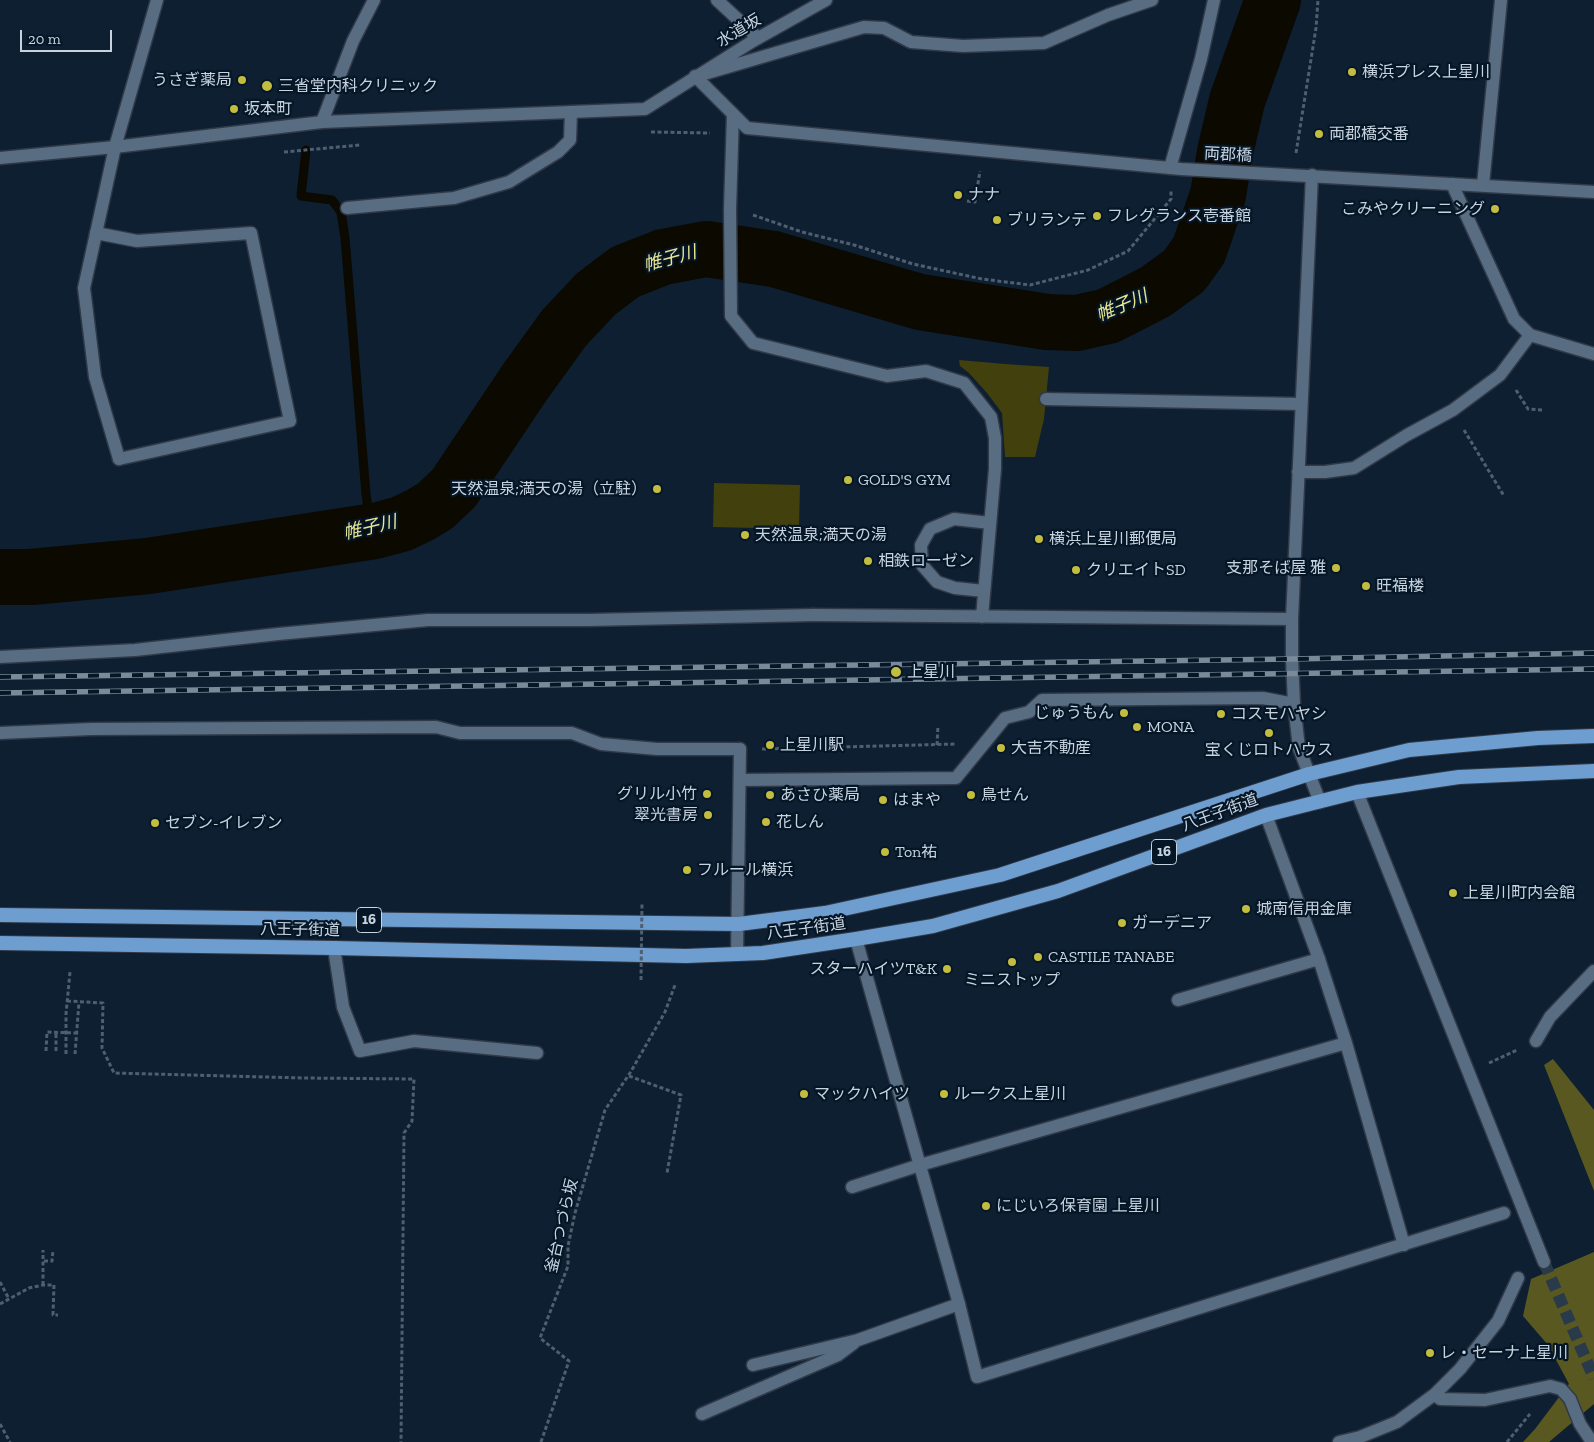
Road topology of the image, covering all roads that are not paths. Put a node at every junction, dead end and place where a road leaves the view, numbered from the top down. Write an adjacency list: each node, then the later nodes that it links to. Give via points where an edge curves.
1 (157, 0): 13 (street)
2 (374, 0): 12 (street, via 353,41)
3 (716, 0): 8 (street)
4 (826, 0): 8 (street, 水道坂)
5 (1152, 0): 9 (street, via 1044,43 963,46 911,42 884,28 864,27)
6 (1214, 0): 15 (street)
7 (1501, 0): 18 (street)
8 (758, 38): 9 (street, 水道坂)
9 (696, 76): 10 (street, 水道坂, via 645,110); 11 (street, 両郡橋)
10 (571, 112): 12 (street, 水道坂); 20 (street, via 570,140 558,152 509,182 454,198)
11 (733, 114): 15 (street, 両郡橋, via 747,128); 27 (street, via 731,316 753,343 887,376 926,371 964,383 991,417 995,438 996,469)
12 (322, 122): 13 (street, 水道坂)
13 (115, 147): 14 (street, 水道坂); 21 (street)
14 (0, 158)
15 (1176, 168): 16 (street, 両郡橋)
16 (1312, 176): 17 (street, 両郡橋); 25 (street)
17 (1452, 184): 18 (street, 両郡橋); 22 (street, via 1514,319)
18 (1483, 186): 19 (street, 両郡橋)
19 (1594, 192)
20 (347, 208)
21 (96, 233): 21 (street, via 84,288 95,377 119,459 290,421 251,233 137,241)
22 (1530, 335): 23 (street); 26 (street, via 1500,375 1452,410 1354,468)
23 (1594, 354)
24 (1046, 400): 25 (street)
25 (1301, 404): 26 (street)
26 (1298, 472): 30 (street)
27 (990, 523): 28 (street); 28 (street, via 954,519 930,529 921,545 922,565 937,582 955,588)
28 (984, 591): 29 (street)
29 (982, 617): 30 (street); 31 (street, via 813,615 428,620 135,650)
30 (1292, 619): 32 (street)
31 (0, 657)
32 (1294, 704): 36 (street, via 1299,748); 37 (street, via 1263,698 1042,700 1029,712 1005,718 956,778)
33 (0, 733): 37 (street, via 91,729 436,727 460,733 572,733 601,744 657,749 740,749)
34 (1594, 736): 36 (highway, 八王子街道 / 16, via 1409,750)
35 (1594, 771): 38 (highway, 八王子街道 / 16, via 1459,777)
36 (1309, 774): 39 (street); 42 (highway, 八王子街道 / 16, via 1000,875 825,913)
37 (740, 780): 42 (street)
38 (1357, 792): 39 (highway, 八王子街道 / 16); 57 (street)
39 (1320, 802): 40 (highway, 八王子街道 / 16)
40 (1266, 815): 43 (highway, 八王子街道 / 16, via 1058,890 933,926); 47 (street)
41 (0, 915): 42 (highway, 八王子街道 / 16)
42 (739, 924): 46 (street)
43 (856, 939): 46 (highway, 八王子街道 / 16); 53 (street)
44 (0, 943): 45 (highway, 八王子街道 / 16)
45 (334, 948): 46 (highway, 八王子街道 / 16, via 589,955); 52 (street, via 343,1007 360,1051 414,1041)
46 (737, 954)
47 (1319, 959): 49 (street); 51 (street)
48 (1594, 971): 50 (street, via 1550,1017)
49 (1178, 1000)
50 (1536, 1040)
51 (1346, 1043): 53 (street); 56 (street)
52 (537, 1052)
53 (920, 1165): 54 (street); 59 (street)
54 (852, 1188)
55 (1504, 1213): 56 (street)
56 (1404, 1245): 59 (street, via 977,1377)
57 (1544, 1262)
58 (1518, 1278): 62 (street, via 1498,1321 1460,1369)
59 (959, 1304): 60 (street)
60 (858, 1340): 61 (street); 63 (street, via 838,1355)
61 (753, 1365)
62 (1435, 1394): 64 (street, via 1397,1422); 65 (street, via 1440,1399 1485,1400 1550,1386 1561,1389 1570,1399)
63 (702, 1414)
64 (1338, 1442)
65 (1592, 1442)

